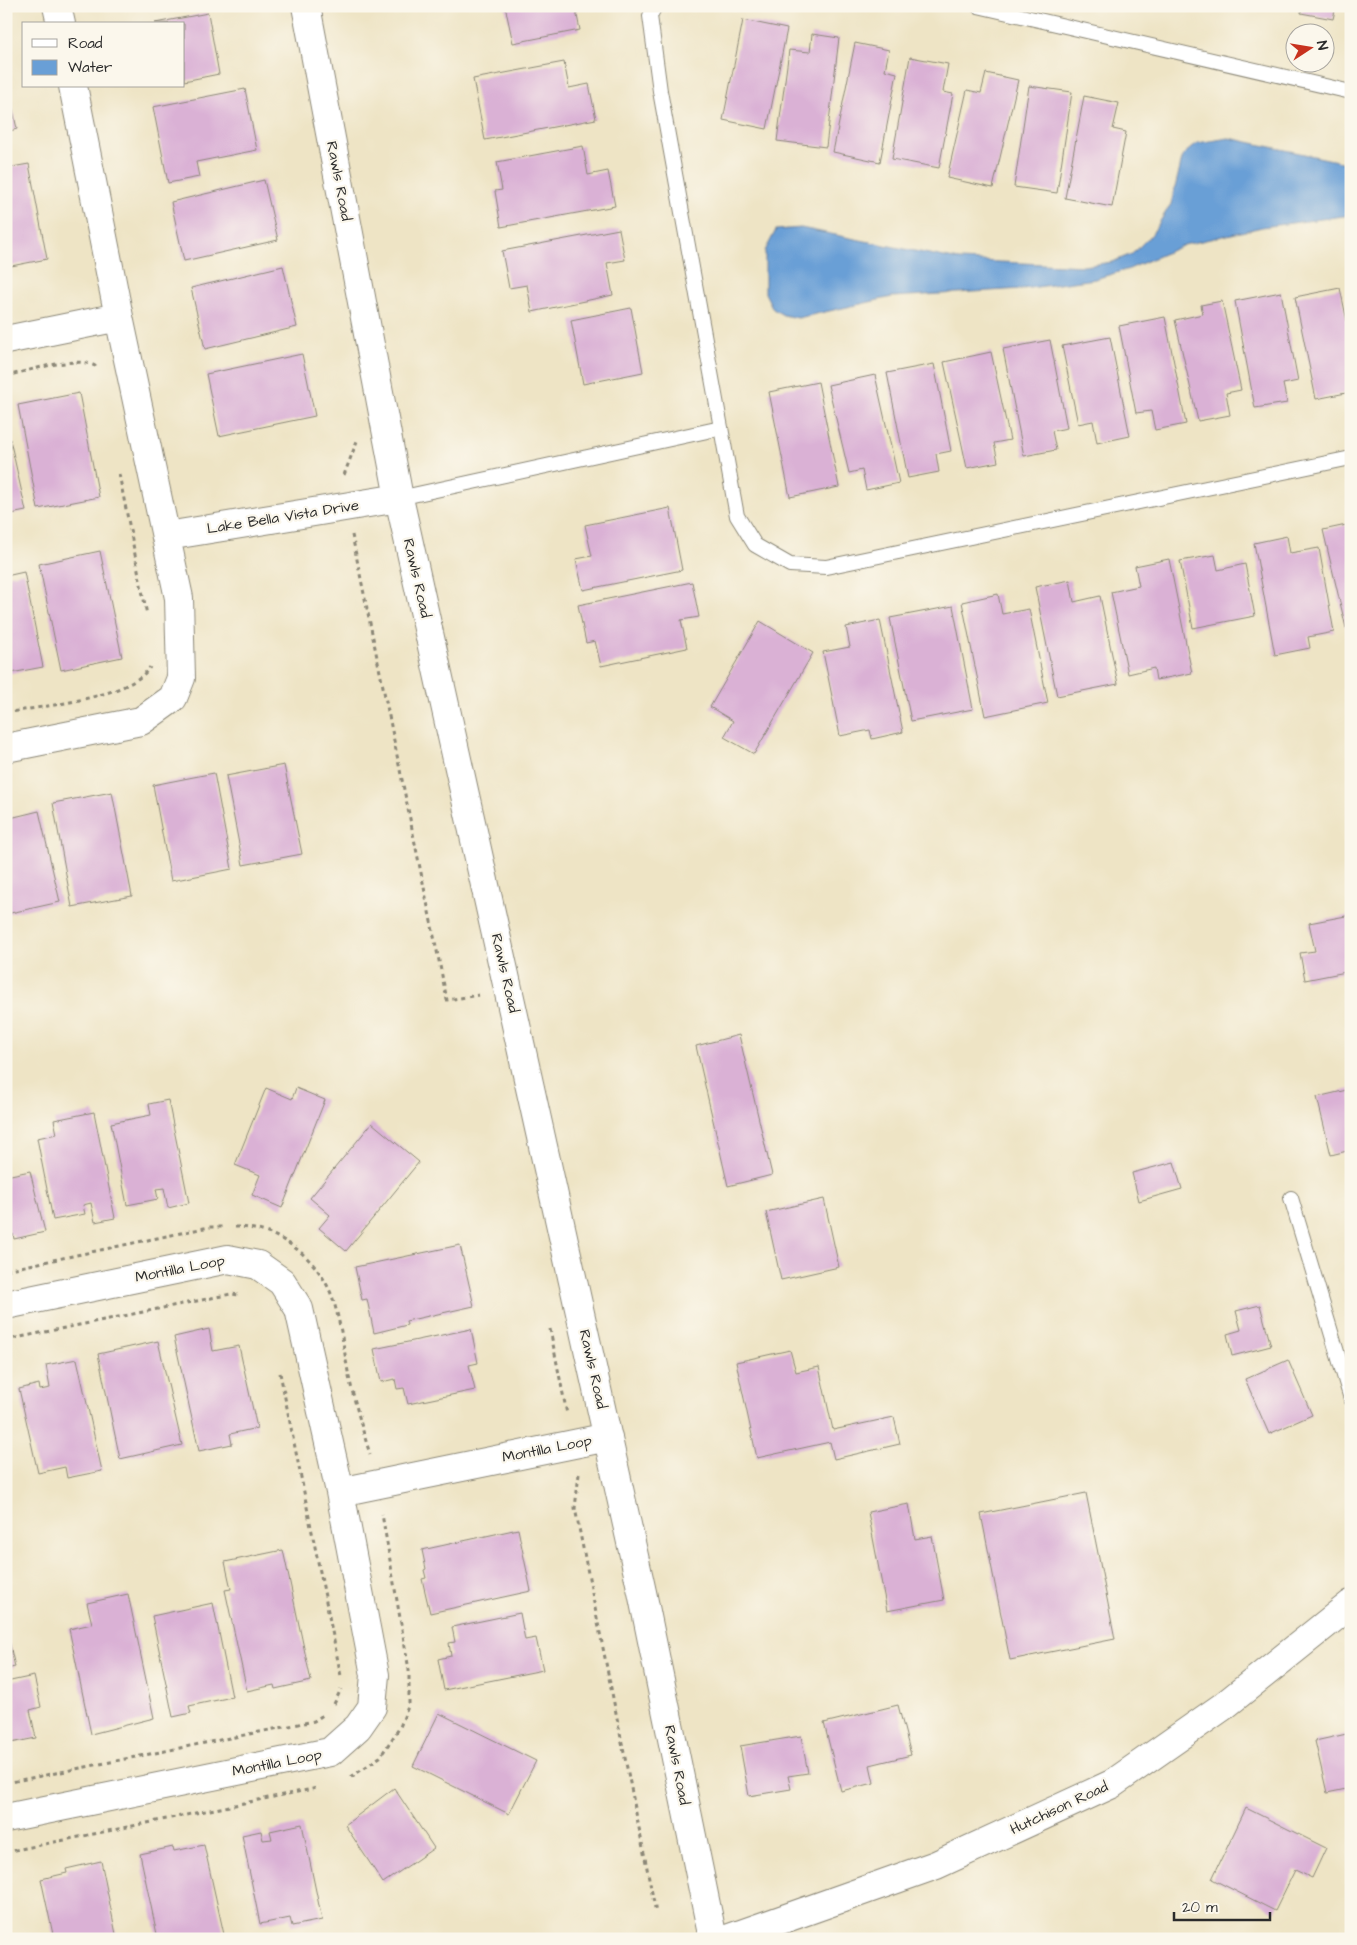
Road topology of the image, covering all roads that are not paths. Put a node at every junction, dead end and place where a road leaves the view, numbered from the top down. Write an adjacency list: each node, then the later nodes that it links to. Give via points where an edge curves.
1 (57, 6): 5 (street)
2 (306, 6): 12 (street, Rawls Road)
3 (655, 6): 10 (lane, via 650,16 660,90)
4 (978, 6): 7 (lane)
5 (61, 22)
6 (73, 88): 8 (street)
7 (1351, 92)
8 (119, 317): 9 (street); 13 (street)
9 (6, 340)
10 (721, 428): 11 (lane, via 737,516 755,545 790,565 826,567); 12 (lane)
11 (1351, 458)
12 (399, 498): 13 (street, Lake Bella Vista Drive); 18 (street, Rawls Road)
13 (167, 536): 14 (street, via 179,598 182,678 173,698 141,721)
14 (6, 748)
15 (1291, 1198): 17 (lane)
16 (6, 1305): 19 (street, Montilla Loop, via 228,1258 258,1265 282,1282 298,1309)
17 (1351, 1399)
18 (608, 1437): 19 (street, Montilla Loop); 22 (street, Rawls Road)
19 (340, 1492): 21 (street, Montilla Loop, via 375,1675 372,1707 358,1727 330,1752)
20 (1351, 1604): 23 (street, Hutchison Road, via 1224,1705 1112,1784 936,1865)
21 (6, 1818)
22 (713, 1939)
23 (727, 1939)

